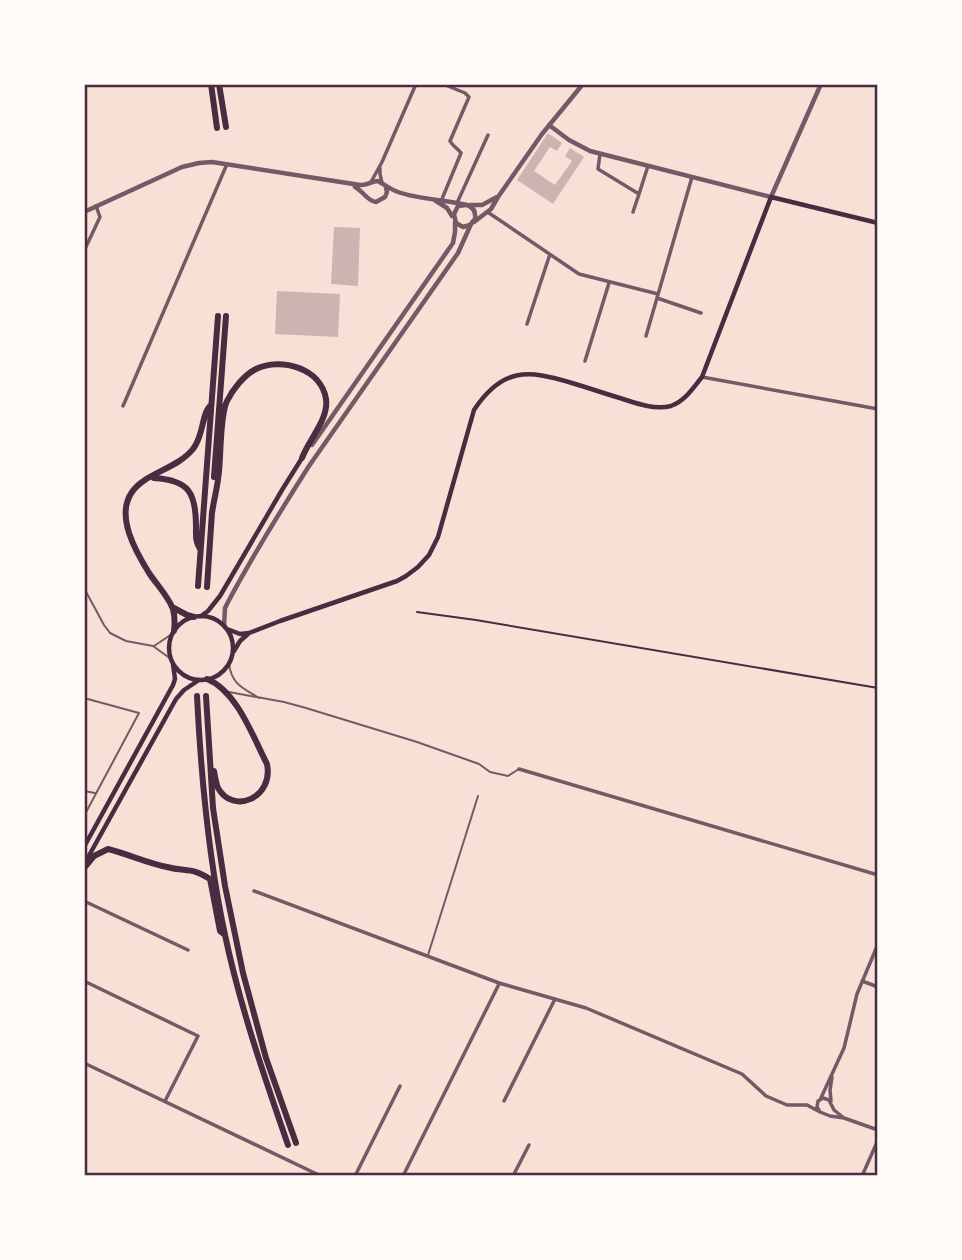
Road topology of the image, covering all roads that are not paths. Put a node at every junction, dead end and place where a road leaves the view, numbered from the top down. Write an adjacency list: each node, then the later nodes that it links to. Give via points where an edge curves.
1 (211, 84): 9 (highway)
2 (219, 84): 8 (highway)
3 (416, 84): 12 (street)
4 (443, 84): 25 (street, via 469,97 450,141 461,153)
5 (583, 84): 7 (street)
6 (821, 84): 23 (street)
7 (550, 125): 11 (street, via 579,146); 22 (street)
8 (226, 127)
9 (217, 128)
10 (488, 135): 27 (street)
11 (600, 154): 14 (street); 21 (street, via 598,169)
12 (382, 162): 16 (street); 18 (street)
13 (227, 164): 17 (street); 29 (street, via 182,167); 48 (street)
14 (648, 166): 15 (street); 21 (street)
15 (692, 177): 23 (street); 39 (street)
16 (369, 183): 17 (street); 18 (street); 20 (street)
17 (349, 184): 20 (street)
18 (384, 185): 19 (street); 26 (street, via 387,194)
19 (401, 193): 24 (street); 26 (street)
20 (366, 194): 26 (street, via 370,200)
21 (639, 194): 32 (street)
22 (498, 197): 28 (street, via 482,205); 31 (street)
23 (771, 197): 34 (main road); 46 (main road)
24 (432, 198): 25 (street); 33 (street)
25 (442, 199): 27 (street)
26 (382, 200)
27 (458, 203): 28 (street); 33 (street)
28 (466, 205): 33 (street, via 458,206); 35 (street, via 475,214)
29 (96, 206): 30 (street); 36 (street, via 100,217)
30 (84, 212)
31 (489, 212): 35 (street); 37 (street)
32 (633, 212)
33 (454, 217): 35 (street, via 462,226); 50 (street, via 453,243)
34 (878, 223)
35 (472, 224): 59 (street, via 447,269 291,494 225,608)
36 (84, 251)
37 (550, 256): 38 (street, via 579,274); 43 (street)
38 (609, 283): 39 (street); 45 (street)
39 (657, 296): 40 (street); 44 (street)
40 (701, 313)
41 (218, 316): 47 (highway)
42 (226, 316): 52 (highway)
43 (527, 324)
44 (646, 336)
45 (585, 361)
46 (702, 377): 49 (street); 61 (main road, via 673,405 656,407 550,376 529,373 500,382 474,410 438,537 418,567 387,585)
47 (211, 405): 51 (highway, via 195,448); 53 (highway)
48 (123, 406)
49 (878, 409)
50 (302, 458): 52 (highway, via 323,419 324,391 314,377 298,367 280,364 256,369 225,404); 58 (main road, via 220,596)
51 (151, 478): 53 (highway, via 176,481 190,493); 57 (highway, via 128,498 126,520 143,562)
52 (212, 513): 55 (highway)
53 (200, 548): 54 (highway)
54 (198, 586)
55 (207, 587)
56 (84, 588): 62 (lane, via 110,633)
57 (172, 607): 58 (highway); 60 (highway)
58 (197, 617): 59 (main road, via 213,619); 60 (main road, via 183,622)
59 (225, 628): 61 (main road); 63 (main road)
60 (174, 633): 62 (lane); 64 (main road)
61 (249, 633): 63 (main road)
62 (153, 646): 64 (lane)
63 (233, 653): 65 (main road)
64 (172, 662): 66 (main road, via 186,676); 78 (main road, via 173,685)
65 (229, 663): 66 (main road, via 222,672); 71 (lane, via 239,685)
66 (203, 680): 67 (highway); 79 (main road, via 176,699)
67 (228, 692): 71 (lane); 72 (highway, via 267,764 268,781 258,794 235,800 221,792)
68 (197, 696): 83 (highway, via 205,811)
69 (206, 696): 72 (highway)
70 (84, 698): 75 (lane, via 139,713)
71 (260, 698): 73 (lane, via 417,742 479,764 489,772 508,776)
72 (209, 742): 83 (highway, via 225,886 243,973 292,1144 269,1091)
73 (519, 769): 80 (street)
74 (84, 791): 75 (lane)
75 (96, 794): 77 (lane)
76 (478, 796): 86 (lane)
77 (84, 816)
78 (84, 848)
79 (84, 867): 83 (highway, via 108,849 170,868 193,869 210,879 220,931)
80 (878, 875)
81 (254, 891): 86 (street)
82 (84, 901): 85 (street)
83 (225, 935)
84 (878, 943): 88 (street)
85 (188, 950)
86 (427, 957): 89 (street)
87 (84, 981): 95 (street, via 198,1036)
88 (862, 981): 90 (street); 93 (street)
89 (499, 984): 91 (street); 107 (street)
90 (878, 987)
91 (555, 999): 96 (street); 98 (street, via 742,1074 764,1095 782,1103)
92 (84, 1063): 95 (street)
93 (834, 1071): 97 (street); 99 (street)
94 (400, 1086): 106 (street)
95 (165, 1101): 105 (street)
96 (504, 1101)
97 (819, 1101): 98 (street); 99 (street, via 826,1098); 100 (street)
98 (805, 1105): 100 (street)
99 (832, 1105): 100 (street, via 828,1112); 101 (street)
100 (821, 1112): 101 (street)
101 (844, 1118): 102 (street)
102 (878, 1130)
103 (878, 1140): 109 (street)
104 (529, 1145): 108 (street)
105 (321, 1176)
106 (355, 1176)
107 (403, 1176)
108 (513, 1176)
109 (862, 1176)

